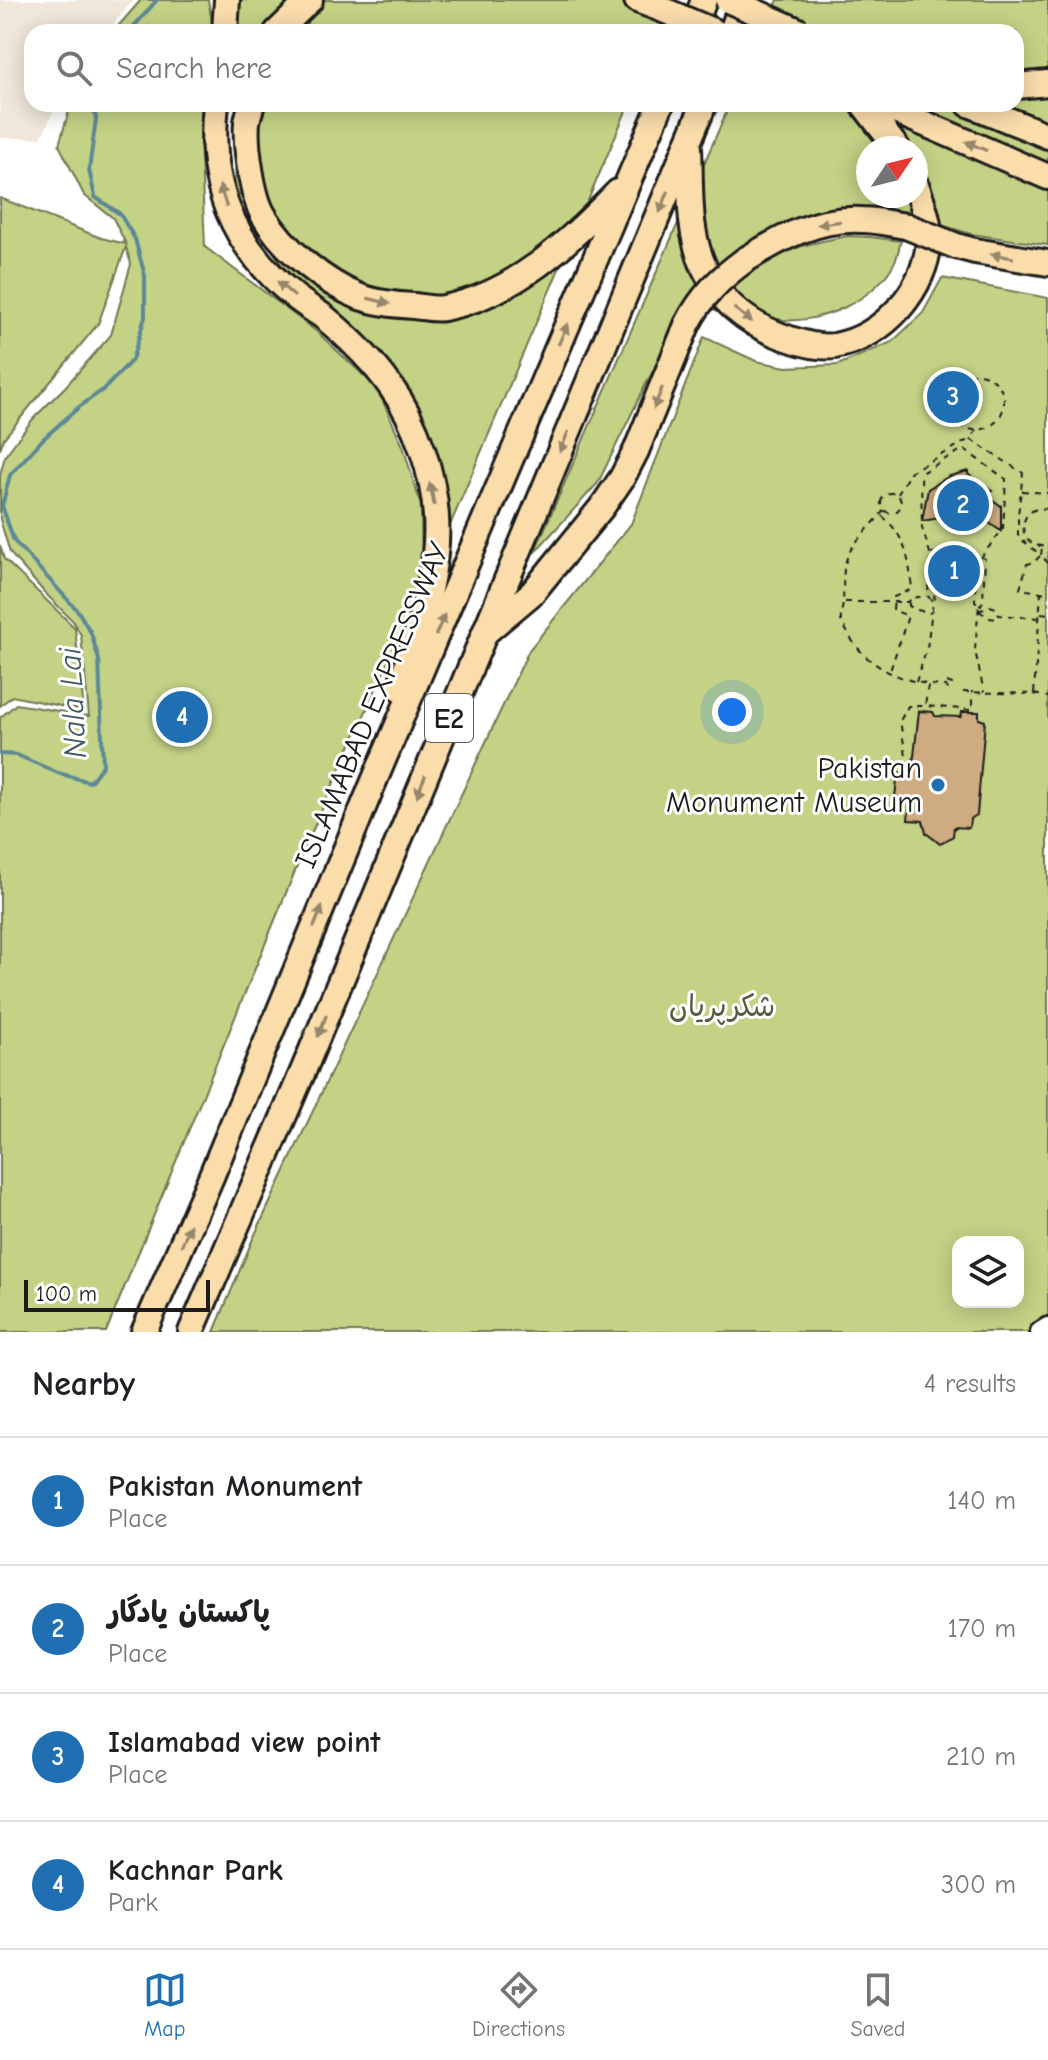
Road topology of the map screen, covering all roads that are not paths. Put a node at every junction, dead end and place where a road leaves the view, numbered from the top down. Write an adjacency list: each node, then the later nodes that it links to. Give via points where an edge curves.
1 (227, 0): 7 (highway)
2 (310, 0): 8 (highway)
3 (637, 0): 10 (highway, bridge)
4 (704, 0): 9 (highway)
5 (728, 0): 12 (highway, bridge)
6 (743, 0): 11 (highway)
7 (226, 24)
8 (285, 24)
9 (695, 24)
10 (696, 24)
11 (735, 24)
12 (783, 24)
13 (1048, 83): 14 (highway)
14 (1024, 85)
15 (215, 112): 30 (highway, one-way to 15, via 434,567 432,489 414,428 392,387 345,336 260,264 234,225 215,168)
16 (250, 112): 26 (highway, one-way to 26, via 250,176 262,215 317,273 360,297 393,305 441,309 495,291 556,252)
17 (658, 112): 26 (highway, ISLAMABAD EXPRESSWAY / E2)
18 (701, 112): 24 (highway, E2)
19 (869, 112): 22 (highway)
20 (898, 112): 25 (highway, one-way to 20)
21 (989, 112): 23 (highway)
22 (888, 136)
23 (1048, 136)
24 (689, 142): 27 (highway, one-way to 27, via 693,233 705,270 728,304 748,320 806,344 833,346 868,335 897,311 925,262 930,236); 29 (highway, E2, one-way to 29)
25 (1048, 177)
26 (628, 181): 30 (highway, ISLAMABAD EXPRESSWAY / E2, one-way to 26)
27 (922, 208)
28 (1048, 263): 29 (highway, one-way to 29, bridge, via 975,251 906,226 861,219 821,222 780,238 745,260 698,303 636,451 602,507 532,593)
29 (484, 634): 33 (highway, E2, one-way to 33)
30 (372, 786): 32 (highway, ISLAMABAD EXPRESSWAY / E2, one-way to 30)
31 (1048, 1327): 34 (main road)
32 (144, 1332)
33 (191, 1332)
34 (1040, 1332)

